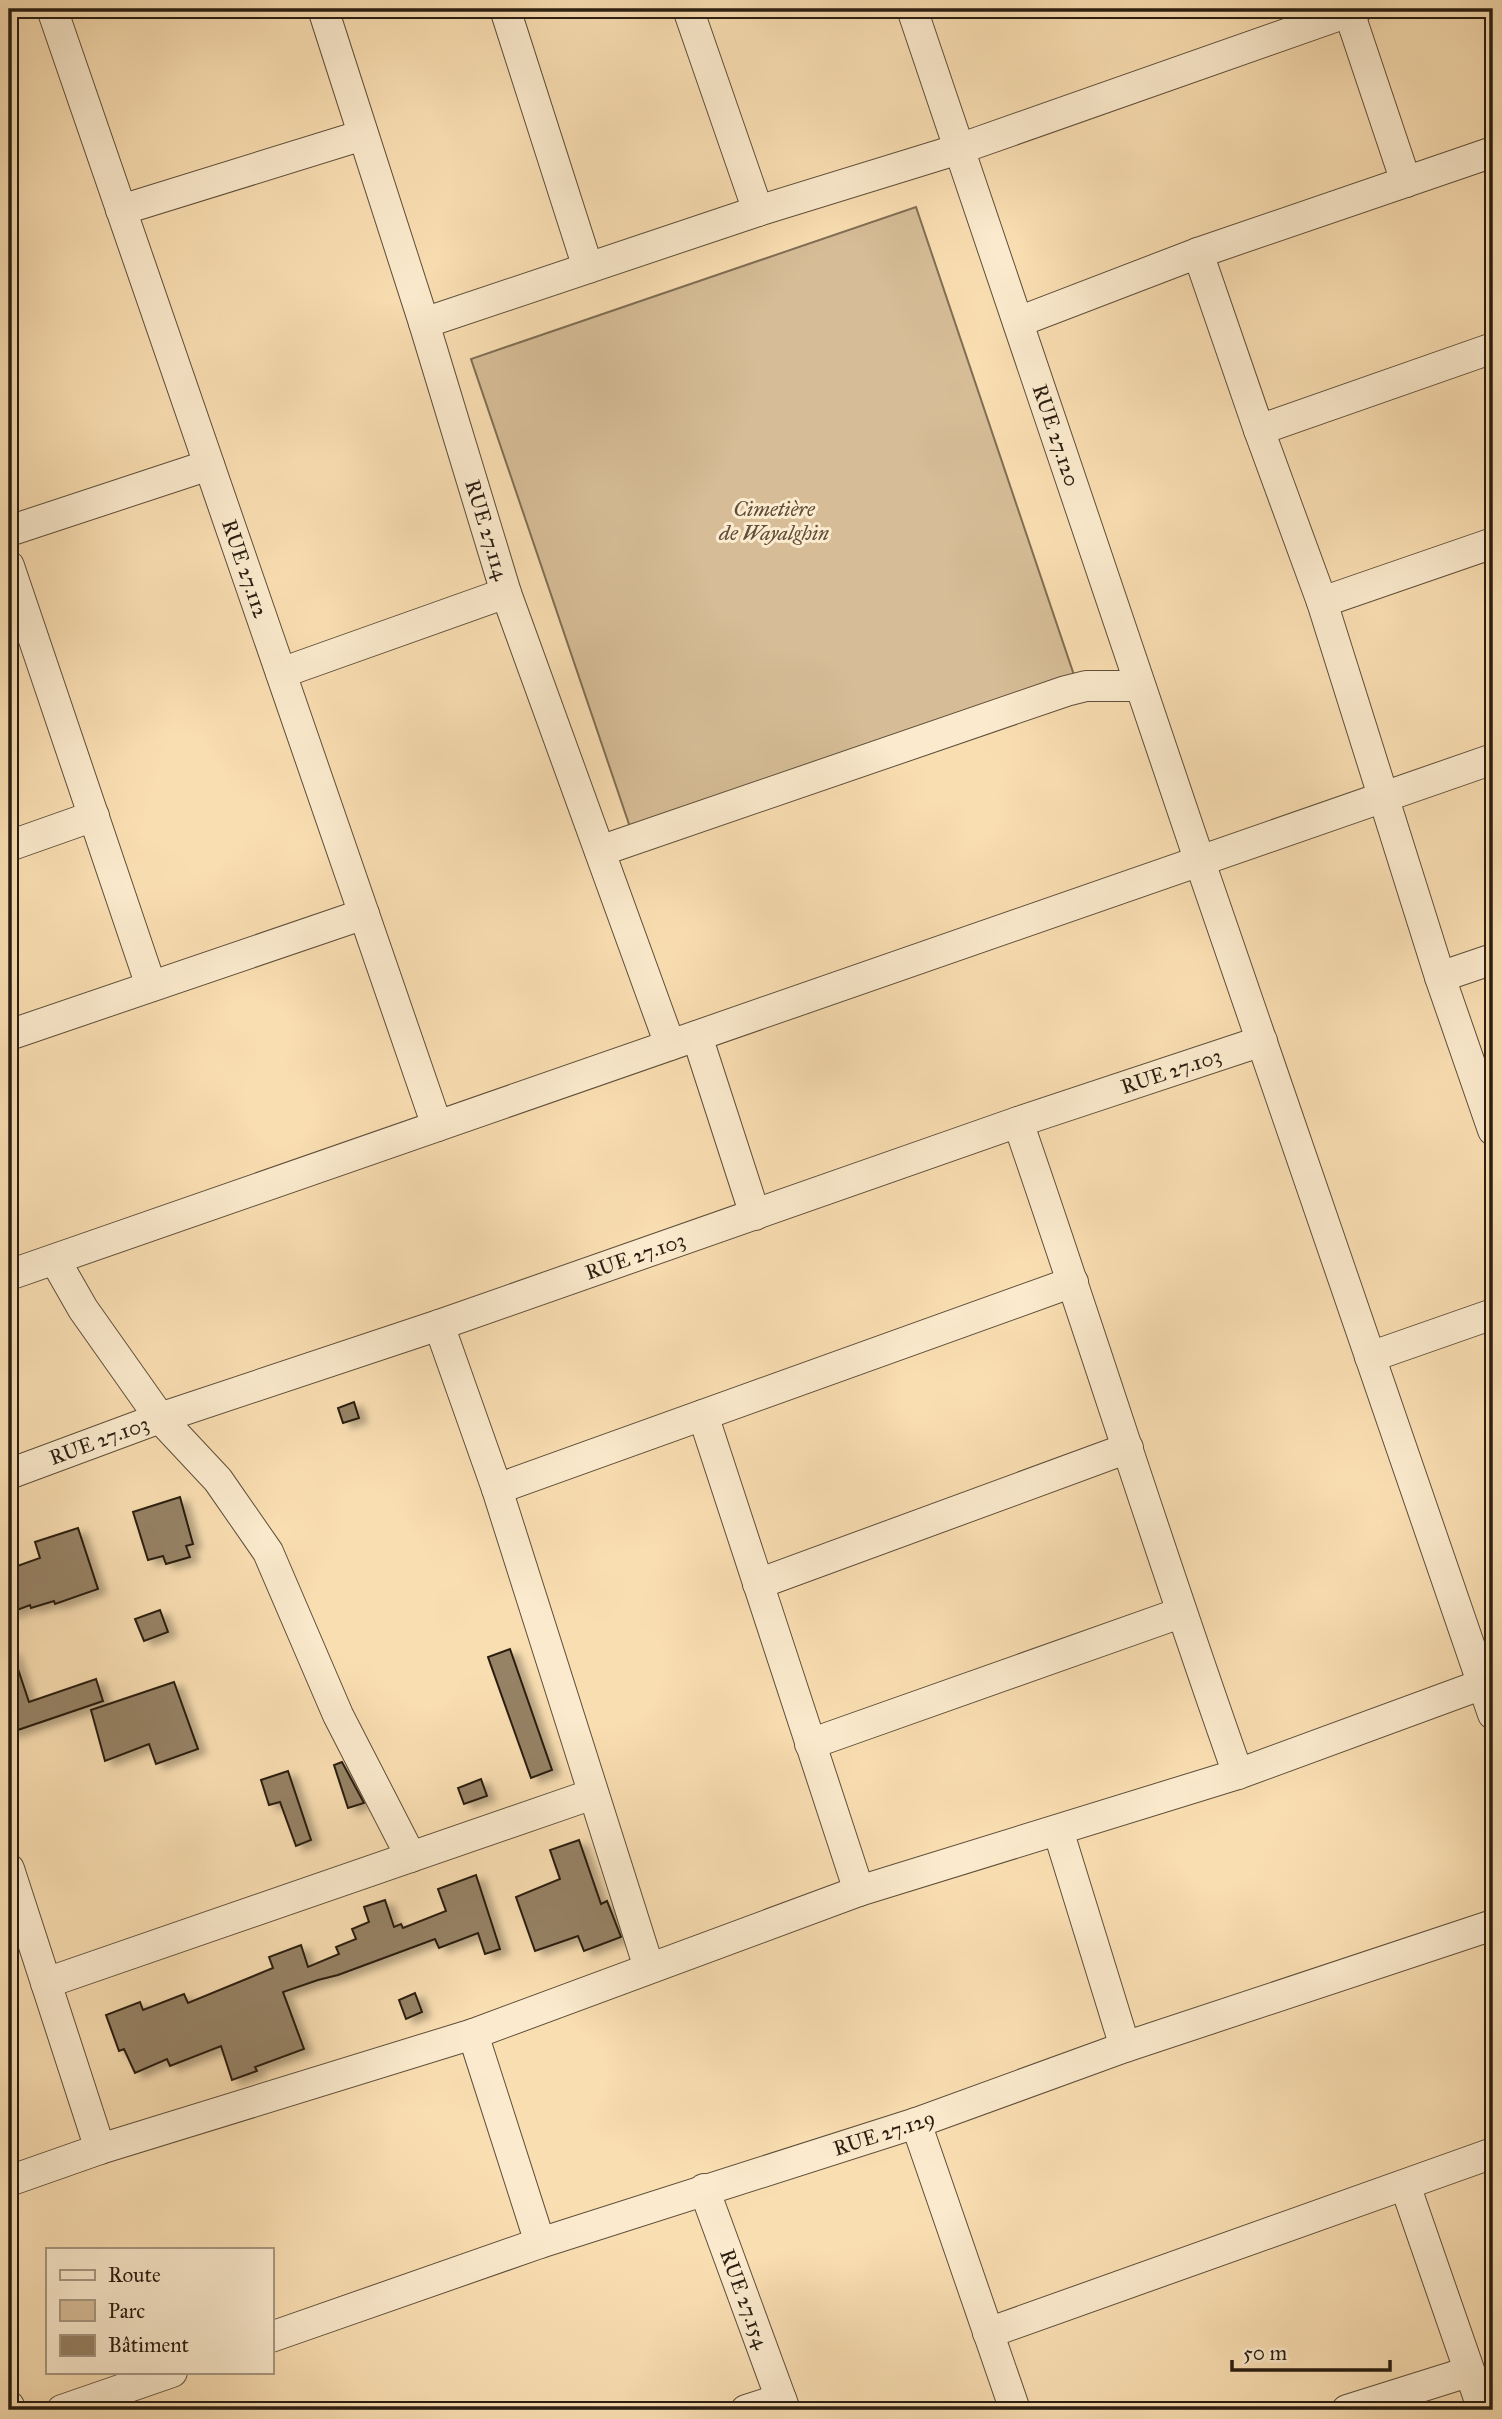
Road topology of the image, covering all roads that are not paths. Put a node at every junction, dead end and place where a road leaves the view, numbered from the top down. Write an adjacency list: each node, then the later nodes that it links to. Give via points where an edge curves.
1 (52, 9): 11 (street, RUE 27.112)
2 (323, 9): 7 (street, RUE 27.114)
3 (505, 9): 14 (street)
4 (688, 9): 12 (street)
5 (912, 9): 8 (street, RUE 27.120)
6 (1351, 10): 8 (street); 10 (street)
7 (363, 135): 11 (street); 16 (street, RUE 27.114)
8 (959, 149): 12 (street); 15 (street, RUE 27.120)
9 (1493, 152): 10 (street)
10 (1406, 182): 13 (street)
11 (121, 210): 19 (street, RUE 27.112)
12 (758, 211): 14 (street)
13 (1198, 253): 15 (street); 18 (street)
14 (588, 268): 16 (street)
15 (1018, 322): 26 (street, RUE 27.120)
16 (424, 323): 23 (street, RUE 27.114)
17 (1493, 348): 18 (street)
18 (1259, 430): 24 (street)
19 (209, 465): 20 (street); 25 (street, RUE 27.112)
20 (9, 531)
21 (1493, 543): 24 (street)
22 (9, 566): 29 (street)
23 (506, 593): 25 (street); 31 (street, RUE 27.114)
24 (1322, 602): 28 (street)
25 (281, 673): 33 (street, RUE 27.112)
26 (1140, 685): 31 (street, via 1066,691); 32 (street, RUE 27.120)
27 (1493, 759): 28 (street)
28 (1383, 796): 32 (street); 35 (street)
29 (94, 816): 30 (street); 36 (street)
30 (9, 846)
31 (600, 851): 38 (street, RUE 27.114)
32 (1200, 862): 38 (street); 39 (street, RUE 27.120)
33 (364, 914): 36 (street); 41 (street, RUE 27.112)
34 (1493, 959): 35 (street)
35 (1440, 977): 42 (street)
36 (151, 986): 37 (street)
37 (9, 1035)
38 (683, 1041): 41 (street); 43 (street, RUE 27.114)
39 (1262, 1041): 40 (street, RUE 27.103); 49 (street, RUE 27.120)
40 (1018, 1122): 43 (street, RUE 27.103); 46 (street)
41 (437, 1126): 44 (street)
42 (1493, 1129)
43 (755, 1215): 48 (street, RUE 27.103)
44 (55, 1260): 45 (street); 51 (street, via 83,1309)
45 (9, 1275)
46 (1073, 1282): 50 (street); 52 (street)
47 (1493, 1314): 49 (street)
48 (439, 1325): 51 (street, RUE 27.103); 54 (street)
49 (1370, 1357): 57 (street, RUE 27.120)
50 (703, 1415): 54 (street); 55 (street)
51 (160, 1418): 53 (street, RUE 27.103); 63 (street, via 218,1480 268,1552 338,1714)
52 (1128, 1448): 55 (street); 56 (street)
53 (9, 1474)
54 (497, 1489): 61 (street)
55 (758, 1584): 59 (street)
56 (1180, 1613): 59 (street); 60 (street)
57 (1483, 1684): 58 (street, RUE 27.120); 60 (street)
58 (1493, 1714)
59 (810, 1744): 65 (street)
60 (1238, 1774): 62 (street)
61 (593, 1794): 63 (street); 67 (street)
62 (1058, 1830): 65 (street); 70 (street)
63 (411, 1857): 68 (street)
64 (9, 1869): 68 (street)
65 (859, 1891): 67 (street)
66 (1493, 1925): 70 (street, RUE 27.129)
67 (649, 1968): 69 (street)
68 (46, 1983): 72 (street)
69 (473, 2034): 72 (street); 77 (street)
70 (1125, 2047): 71 (street, RUE 27.129)
71 (916, 2123): 76 (street, RUE 27.129); 78 (street)
72 (100, 2149): 74 (street)
73 (1493, 2153): 75 (street)
74 (9, 2181)
75 (1405, 2185): 78 (street); 80 (street)
76 (704, 2189): 77 (street, RUE 27.129); 82 (street, RUE 27.154)
77 (540, 2243): 79 (street, RUE 27.129)
78 (988, 2333): 85 (street)
79 (273, 2336)
80 (1468, 2372): 86 (street); 87 (street)
81 (166, 2374): 83 (street)
82 (783, 2404): 84 (street)
83 (62, 2410)
84 (746, 2410)
85 (1015, 2410)
86 (1346, 2410)
87 (1483, 2410)

